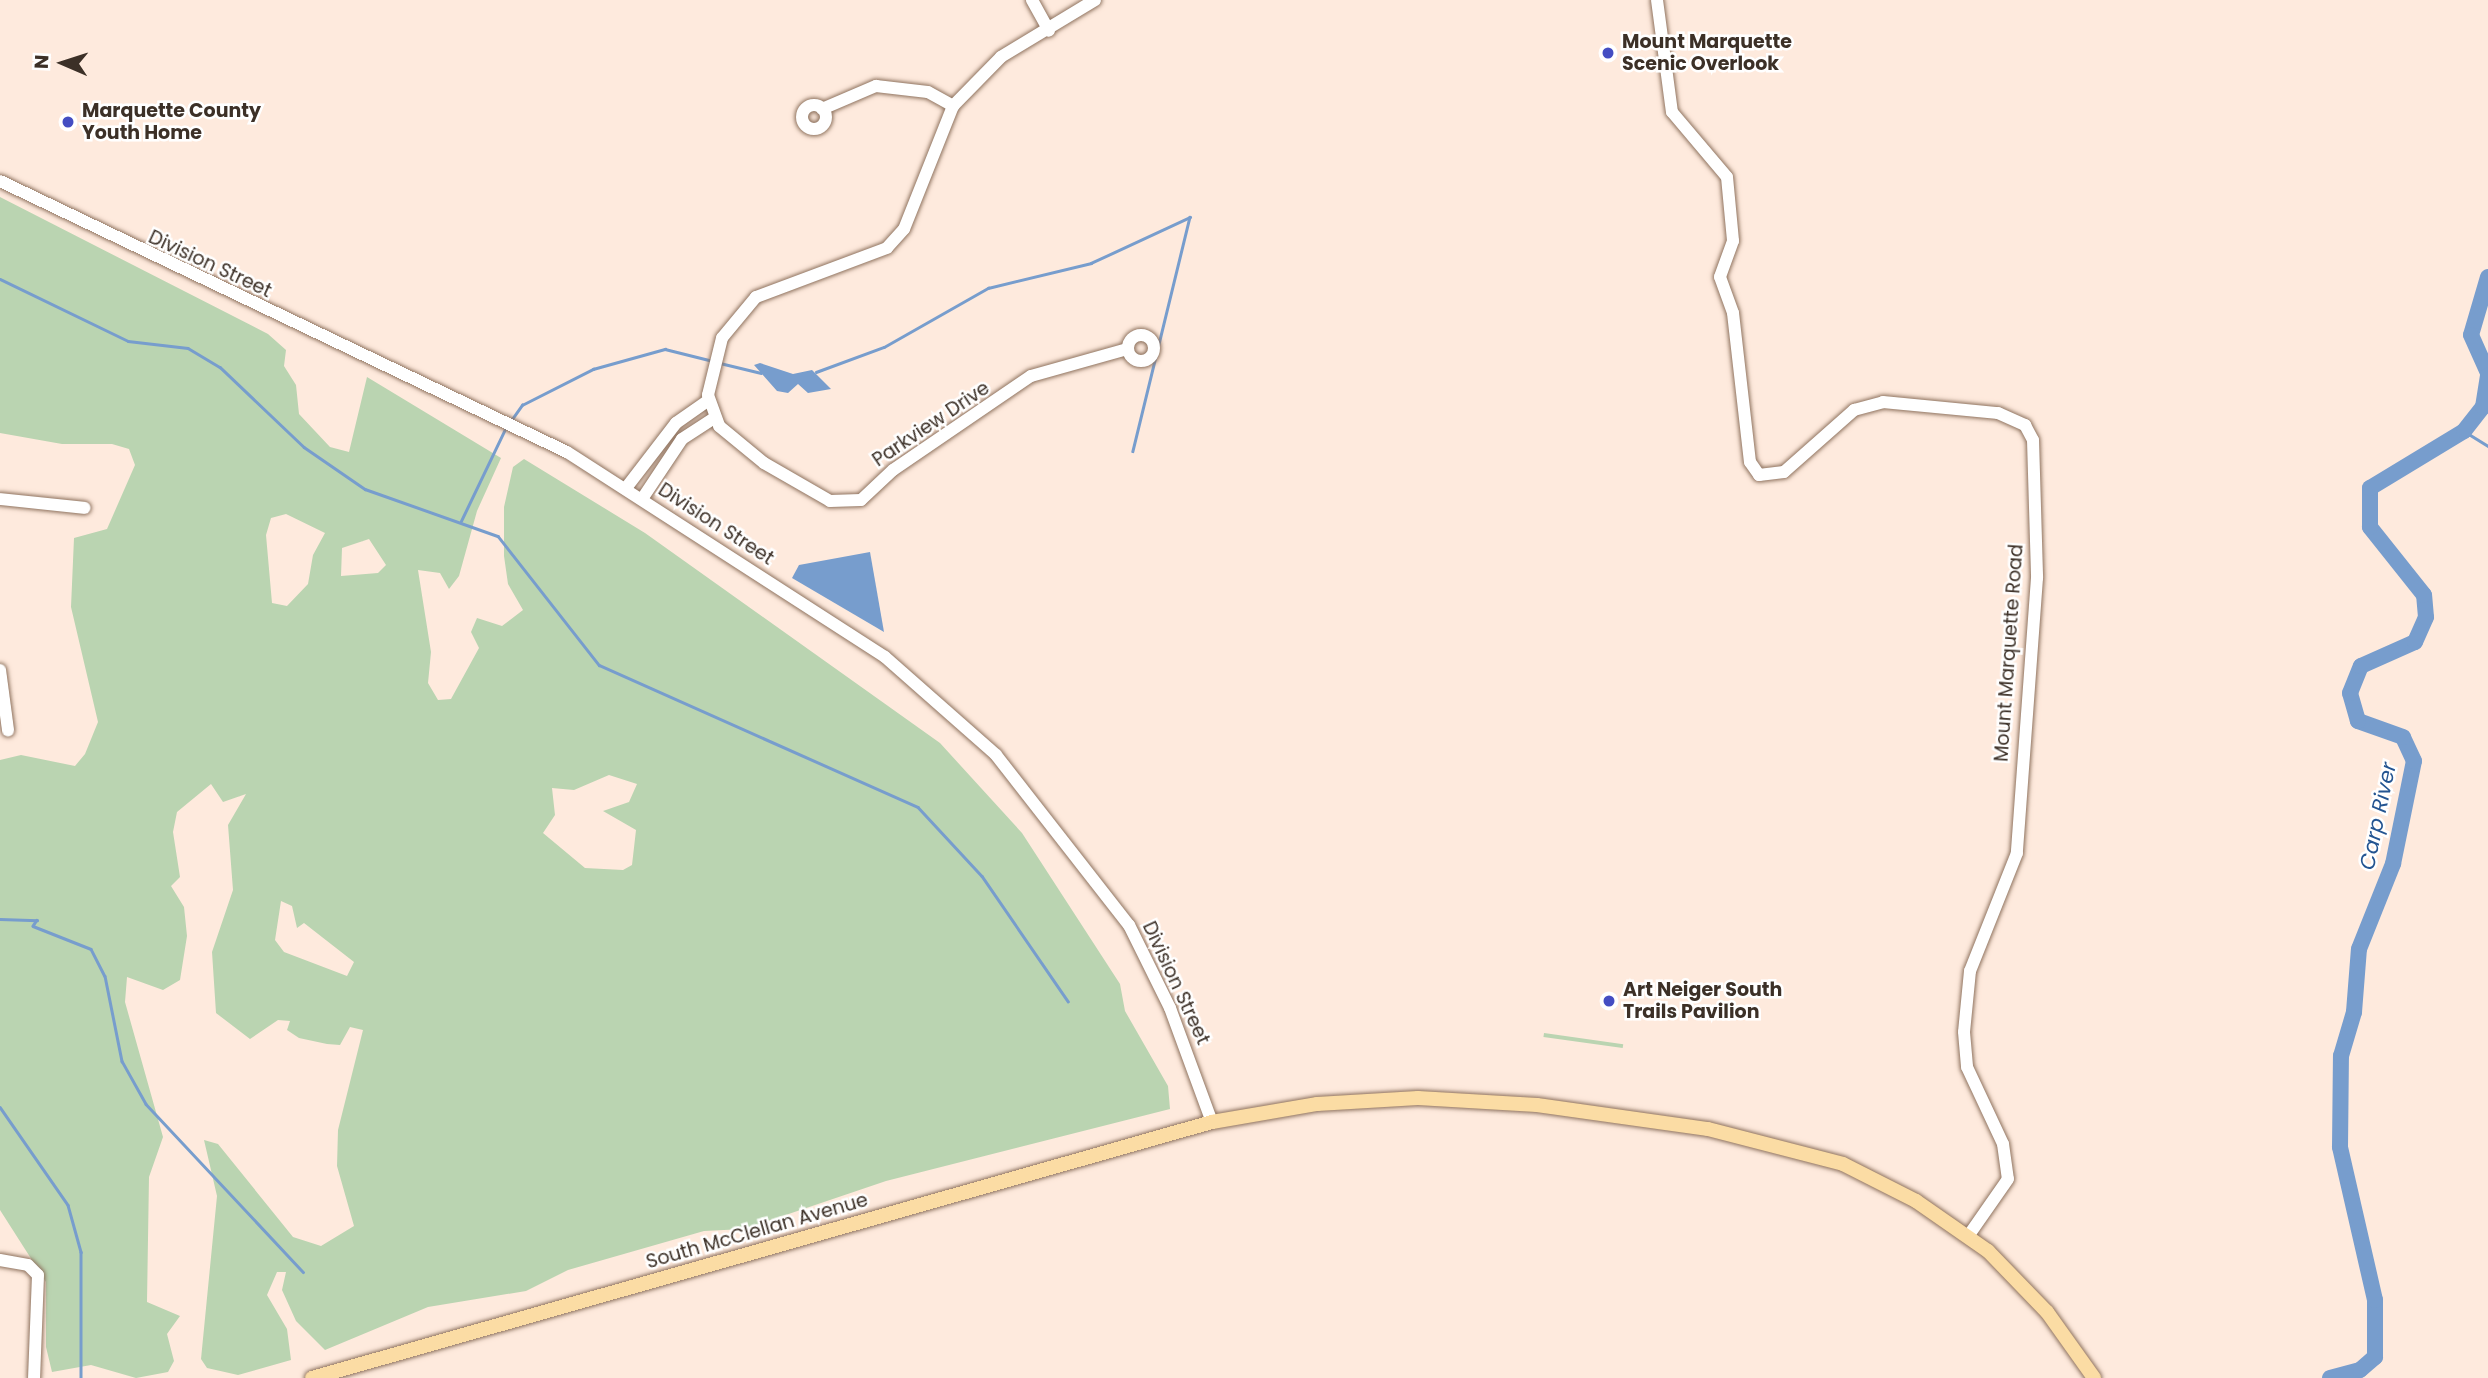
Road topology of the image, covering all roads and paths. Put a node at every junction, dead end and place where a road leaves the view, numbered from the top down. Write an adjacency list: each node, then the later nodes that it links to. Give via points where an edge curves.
1 (1032, 0): 4 (street)
2 (1096, 0): 4 (street)
3 (1657, 0): 18 (street, Mount Marquette Road, via 1672,112 1727,177 1733,242 1720,277 1733,313 1750,462 1759,475 1784,472 1854,410 1883,402 1998,413 2025,425 2033,440 2037,578 2017,853 1970,971 1964,1049 1977,1098 2008,1157 2008,1179)
4 (1049, 31): 5 (street, via 1001,57)
5 (953, 106): 6 (street, via 928,92 876,86); 9 (street, via 904,229 887,248 865,259 756,297 722,338 711,368)
6 (822, 109)
7 (0, 181): 11 (street, Division Street, via 557,447)
8 (1127, 349): 10 (street, Parkview Drive, via 1031,376 893,470 861,500 830,501 764,463)
9 (708, 401): 10 (street, Parkview Drive); 11 (street, via 676,423)
10 (714, 418): 13 (street, via 682,439)
11 (626, 488): 13 (street, Division Street)
12 (0, 499): 14 (street)
13 (642, 499): 17 (street, Division Street, via 886,658 996,755 1129,925 1170,1008)
14 (85, 508)
15 (0, 670): 16 (street)
16 (8, 730)
17 (1212, 1122): 18 (main road, South McClellan Avenue, via 1317,1104 1418,1098 1537,1105 1708,1129 1843,1164); 21 (main road, South McClellan Avenue)
18 (1969, 1236): 22 (main road, South McClellan Avenue, via 2047,1312)
19 (0, 1260): 20 (street, via 28,1265 38,1275)
20 (34, 1378)
21 (312, 1378)
22 (2094, 1378)

